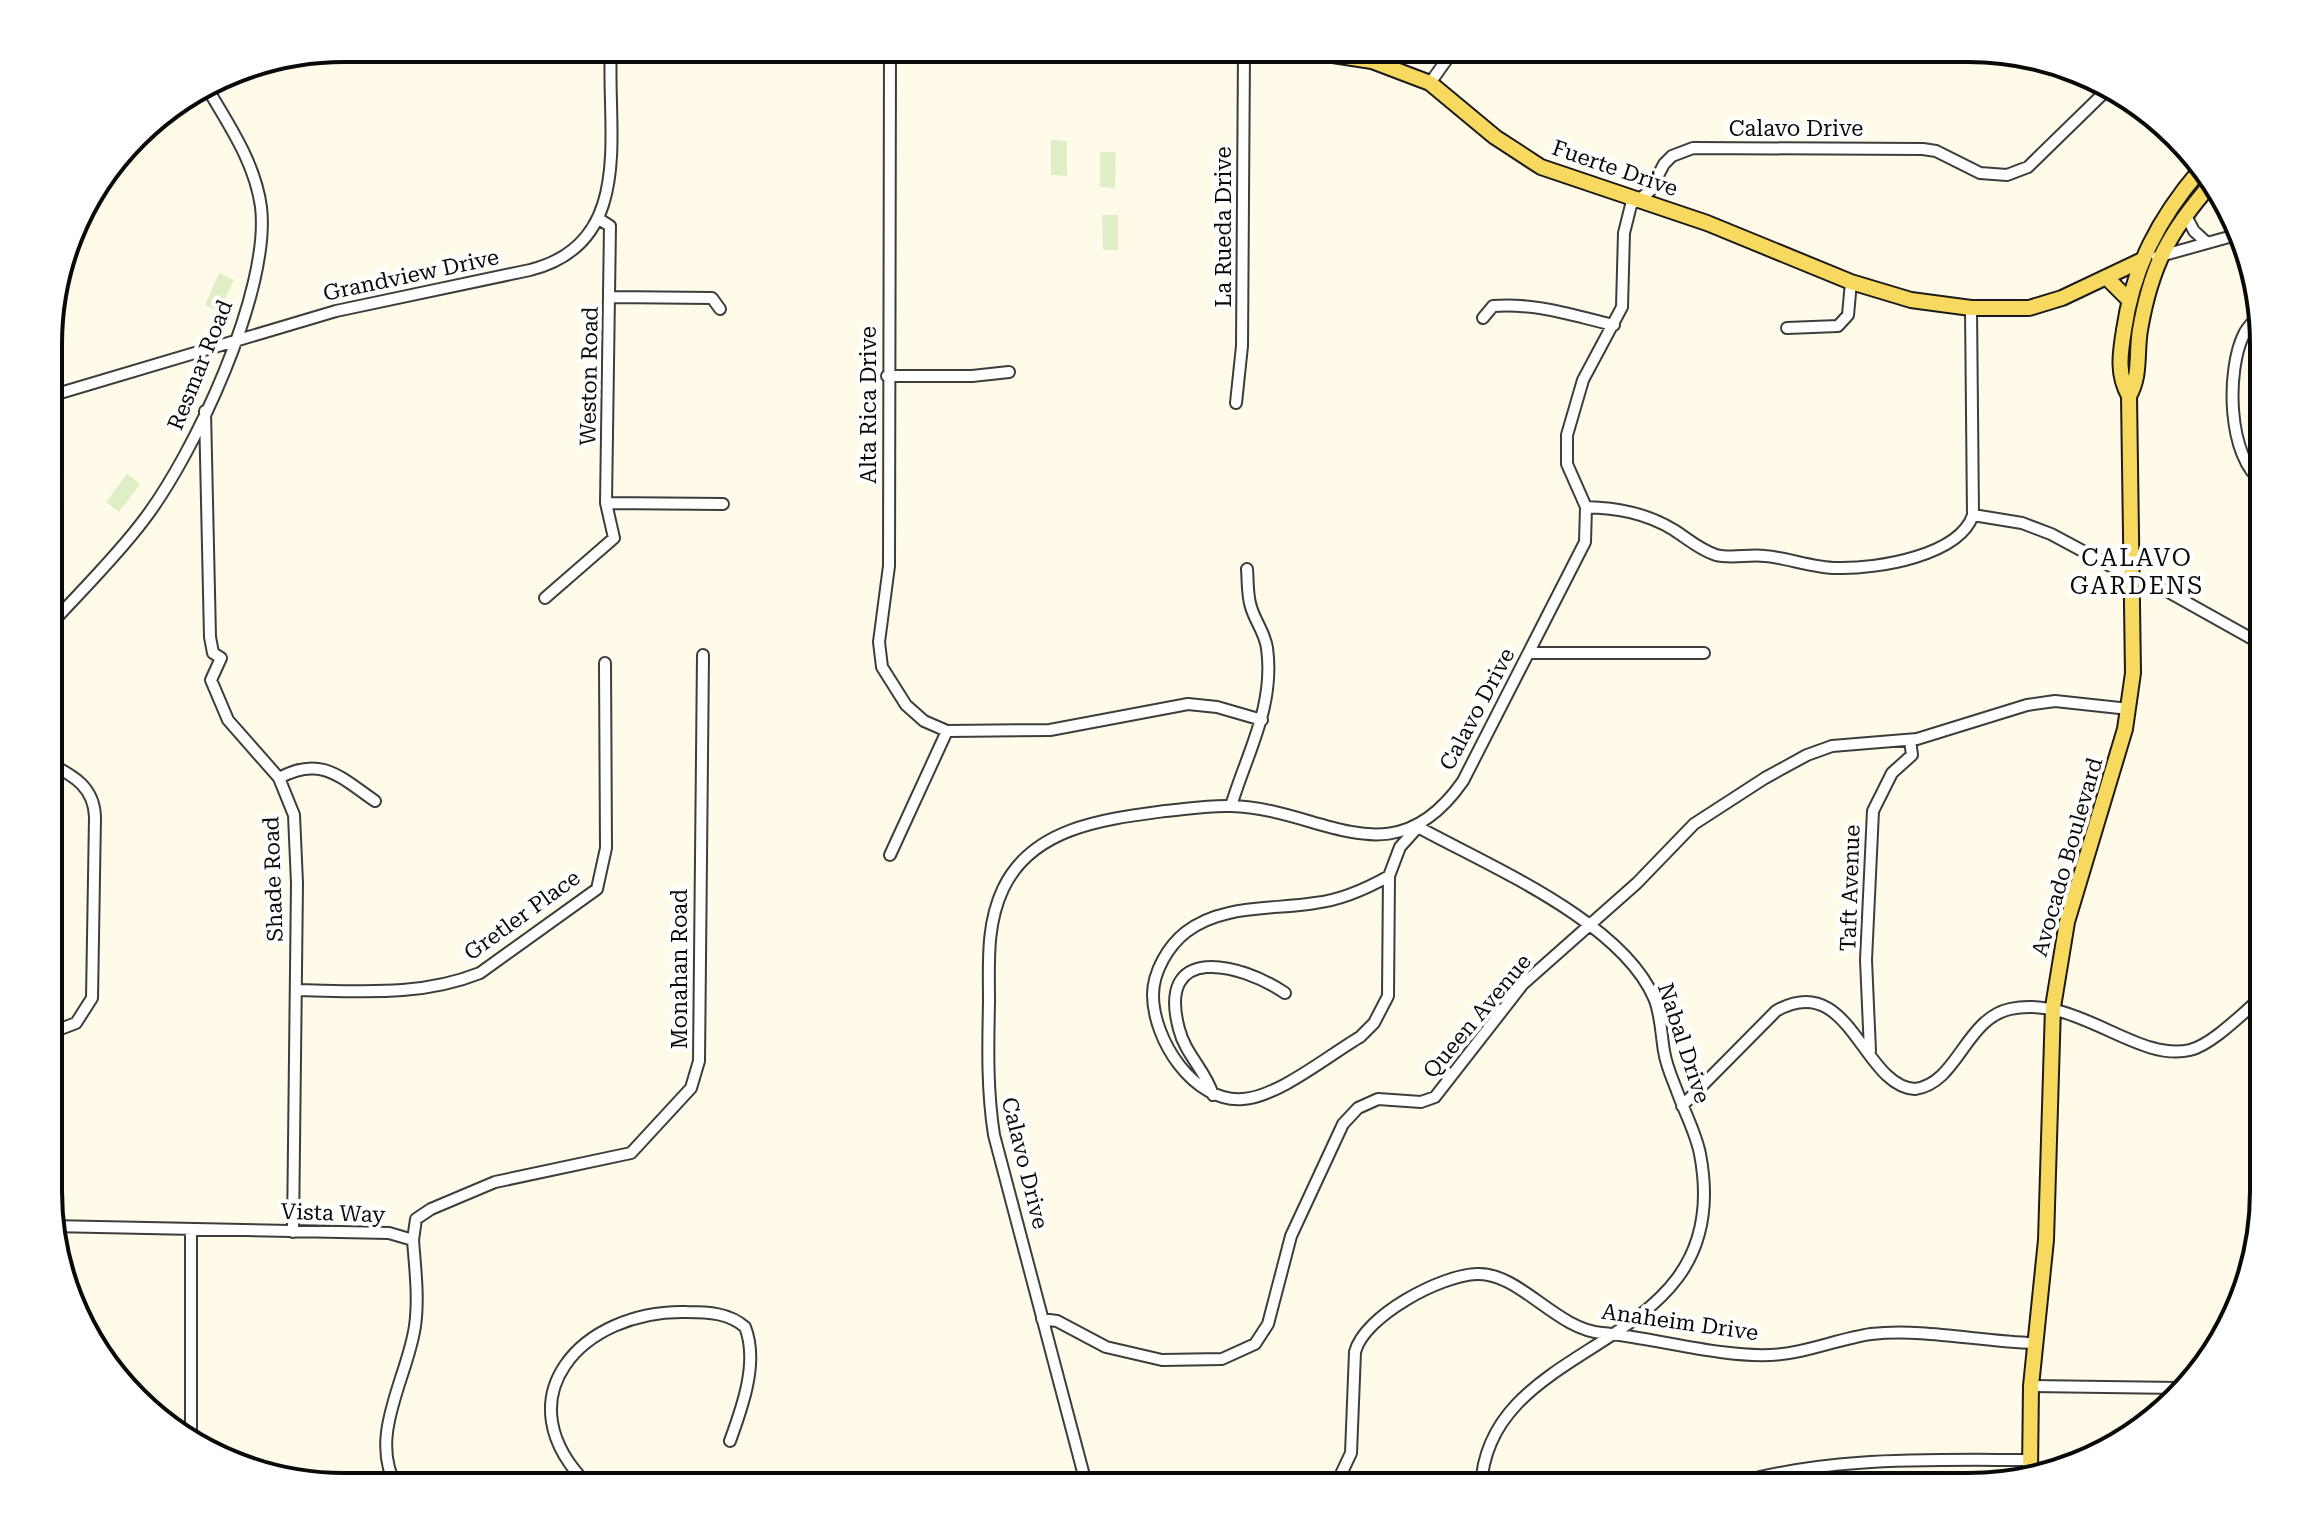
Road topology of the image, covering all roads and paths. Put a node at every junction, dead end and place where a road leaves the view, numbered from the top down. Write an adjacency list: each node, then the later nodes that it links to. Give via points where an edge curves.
1 (1244, 62): 33 (street, La Rueda Drive, via 1242,346)
2 (1377, 62): 6 (main road, Fuerte Drive)
3 (1445, 62): 6 (street)
4 (611, 63): 13 (street, Grandview Drive, via 609,187)
5 (890, 63): 30 (street, Alta Rica Drive)
6 (1430, 83): 11 (main road, Fuerte Drive, via 1531,162)
7 (211, 95): 28 (street, Resmar Road, via 248,159 261,205 255,276)
8 (2101, 96): 11 (street, Calavo Drive, via 2028,167 2007,175 1980,173 1923,149 1693,148 1664,164)
9 (2195, 176): 17 (main road, Avocado Boulevard, via 2160,222)
10 (2205, 191): 12 (main road, Avocado Boulevard)
11 (1640, 199): 19 (main road, Fuerte Drive); 25 (street, Calavo Drive, via 1631,205 1624,233 1625,292)
12 (2185, 214): 15 (street); 16 (main road, Avocado Boulevard)
13 (599, 219): 20 (street, Weston Road, via 610,226); 28 (street, Grandview Drive, via 571,252 541,268 336,311)
14 (2229, 237): 15 (street, Fuerte Drive)
15 (2207, 243): 16 (street, Fuerte Drive)
16 (2158, 257): 17 (street, Fuerte Drive); 32 (main road, Avocado Boulevard, via 2139,336 2137,382)
17 (2140, 261): 18 (main road, Fuerte Drive); 21 (main road, Avocado Boulevard)
18 (2106, 277): 21 (main road); 22 (main road, Fuerte Drive, via 2039,306)
19 (1851, 282): 22 (main road, Fuerte Drive, via 1911,300); 27 (street, via 1848,315 1838,326)
20 (610, 297): 23 (street, via 712,298); 36 (street, Weston Road)
21 (2128, 299): 32 (main road, Avocado Boulevard, via 2120,380)
22 (1971, 308): 39 (street)
23 (720, 309)
24 (1483, 318): 25 (street, via 1493,306 1541,305)
25 (1614, 325): 38 (street, Calavo Drive, via 1583,380 1567,435 1567,464)
26 (2249, 327): 35 (street, via 2236,355 2233,390 2237,438)
27 (1787, 328)
28 (235, 340): 31 (street, Grandview Drive); 34 (street, Resmar Road)
29 (1009, 372): 30 (street)
30 (887, 376): 51 (street, Alta Rica Drive, via 889,566 880,659 906,705)
31 (62, 392)
32 (2129, 396): 41 (main road, Avocado Boulevard)
33 (1236, 403)
34 (205, 411): 43 (street, Resmar Road, via 146,518); 54 (street, Shade Road, via 210,637 213,653 221,658 211,680 228,720)
35 (2249, 467)
36 (606, 503): 37 (street); 42 (street, Weston Road, via 614,538)
37 (723, 504)
38 (1586, 507): 39 (street, via 1635,513 1718,556 1786,558 1840,569 1917,557 1945,546 1969,527); 45 (street, Calavo Drive, via 1585,542)
39 (1973, 515): 41 (street, via 2037,528)
40 (1247, 569): 50 (street, via 1250,605 1267,650)
41 (2133, 578): 44 (street); 49 (main road, Avocado Boulevard)
42 (545, 598)
43 (62, 613)
44 (2249, 637)
45 (1530, 653): 46 (street); 57 (street, Calavo Drive, via 1463,781 1452,798)
46 (1704, 653)
47 (703, 655): 72 (street, Monahan Road, via 699,1061 691,1088 631,1153 495,1182 416,1219)
48 (605, 663): 61 (street, Gretler Place, via 606,848 597,889 466,979 409,991)
49 (2129, 709): 52 (street, Queen Avenue, via 2055,701); 63 (main road, Avocado Boulevard, via 2067,922)
50 (1262, 720): 51 (street, via 1188,704 1050,730); 56 (street)
51 (947, 731): 58 (street)
52 (1910, 740): 60 (street, Queen Avenue, via 1832,746 1765,778 1694,824); 66 (street, Taft Avenue, via 1912,755 1892,773 1873,811 1866,960)
53 (62, 770): 65 (street, via 88,790 95,829 92,998 76,1023)
54 (279, 778): 55 (street, via 317,767); 61 (street, Shade Road, via 294,815)
55 (375, 801)
56 (1231, 806): 57 (street, Calavo Drive, via 1360,833); 73 (street, Calavo Drive, via 1129,816 1063,833 1014,869 995,910 987,1088 994,1135)
57 (1418, 827): 59 (street, via 1400,847); 60 (street, Nabal Drive)
58 (890, 855)
59 (1389, 876): 67 (street, via 1388,996 1374,1023 1360,1037 1269,1092 1241,1100); 67 (street, via 1337,899 1237,912 1185,932 1162,961 1152,992 1155,1014 1180,1068)
60 (1588, 924): 68 (street, Nabal Drive, via 1635,965 1654,999 1664,1055); 73 (street, Queen Avenue, via 1523,984 1435,1097 1421,1102 1378,1099 1347,1118 1291,1236 1268,1324 1255,1344 1222,1359 1153,1359 1106,1347 1057,1321)
61 (296, 990): 71 (street, Shade Road)
62 (1285, 993): 67 (street, via 1260,976 1214,965 1195,969 1180,981 1174,1006 1180,1034)
63 (2053, 1007): 64 (street, via 2145,1045 2188,1051); 66 (street, via 2013,1008 1989,1018 1937,1079 1921,1088 1896,1084); 75 (main road, Avocado Boulevard, via 2046,1246)
64 (2250, 1007)
65 (62, 1028)
66 (1870, 1051): 68 (street, via 1829,1009 1792,1004 1776,1011)
67 (1213, 1095)
68 (1682, 1106): 74 (street, Nabal Drive, via 1701,1164 1704,1206 1698,1243 1680,1277)
69 (64, 1226): 70 (street, Vista Way)
70 (191, 1230): 71 (street, Vista Way); 78 (street)
71 (293, 1232): 72 (street, Vista Way, via 389,1233)
72 (413, 1240): 85 (street, Vista Way, via 414,1331 388,1423)
73 (1042, 1319): 87 (street, Calavo Drive)
74 (1619, 1333): 75 (street, Anaheim Drive, via 1753,1355 1785,1354 1871,1334); 82 (street, Anaheim Drive, via 1573,1323 1484,1274 1449,1280 1388,1311 1368,1326 1357,1344 1351,1453); 83 (street, Nabal Drive, via 1531,1389 1514,1406 1488,1449)
75 (2035, 1343): 76 (main road, Avocado Boulevard)
76 (2031, 1386): 77 (street); 81 (main road, Avocado Boulevard)
77 (2169, 1388)
78 (191, 1428)
79 (730, 1441): 86 (street, via 749,1364 745,1327 722,1315 696,1312 628,1318 577,1351 558,1375 551,1395 555,1441)
80 (2027, 1467): 84 (street, via 1865,1462)
81 (2029, 1467)
82 (1342, 1472)
83 (1484, 1472)
84 (1794, 1472)
85 (392, 1473)
86 (579, 1473)
87 (1083, 1473)

